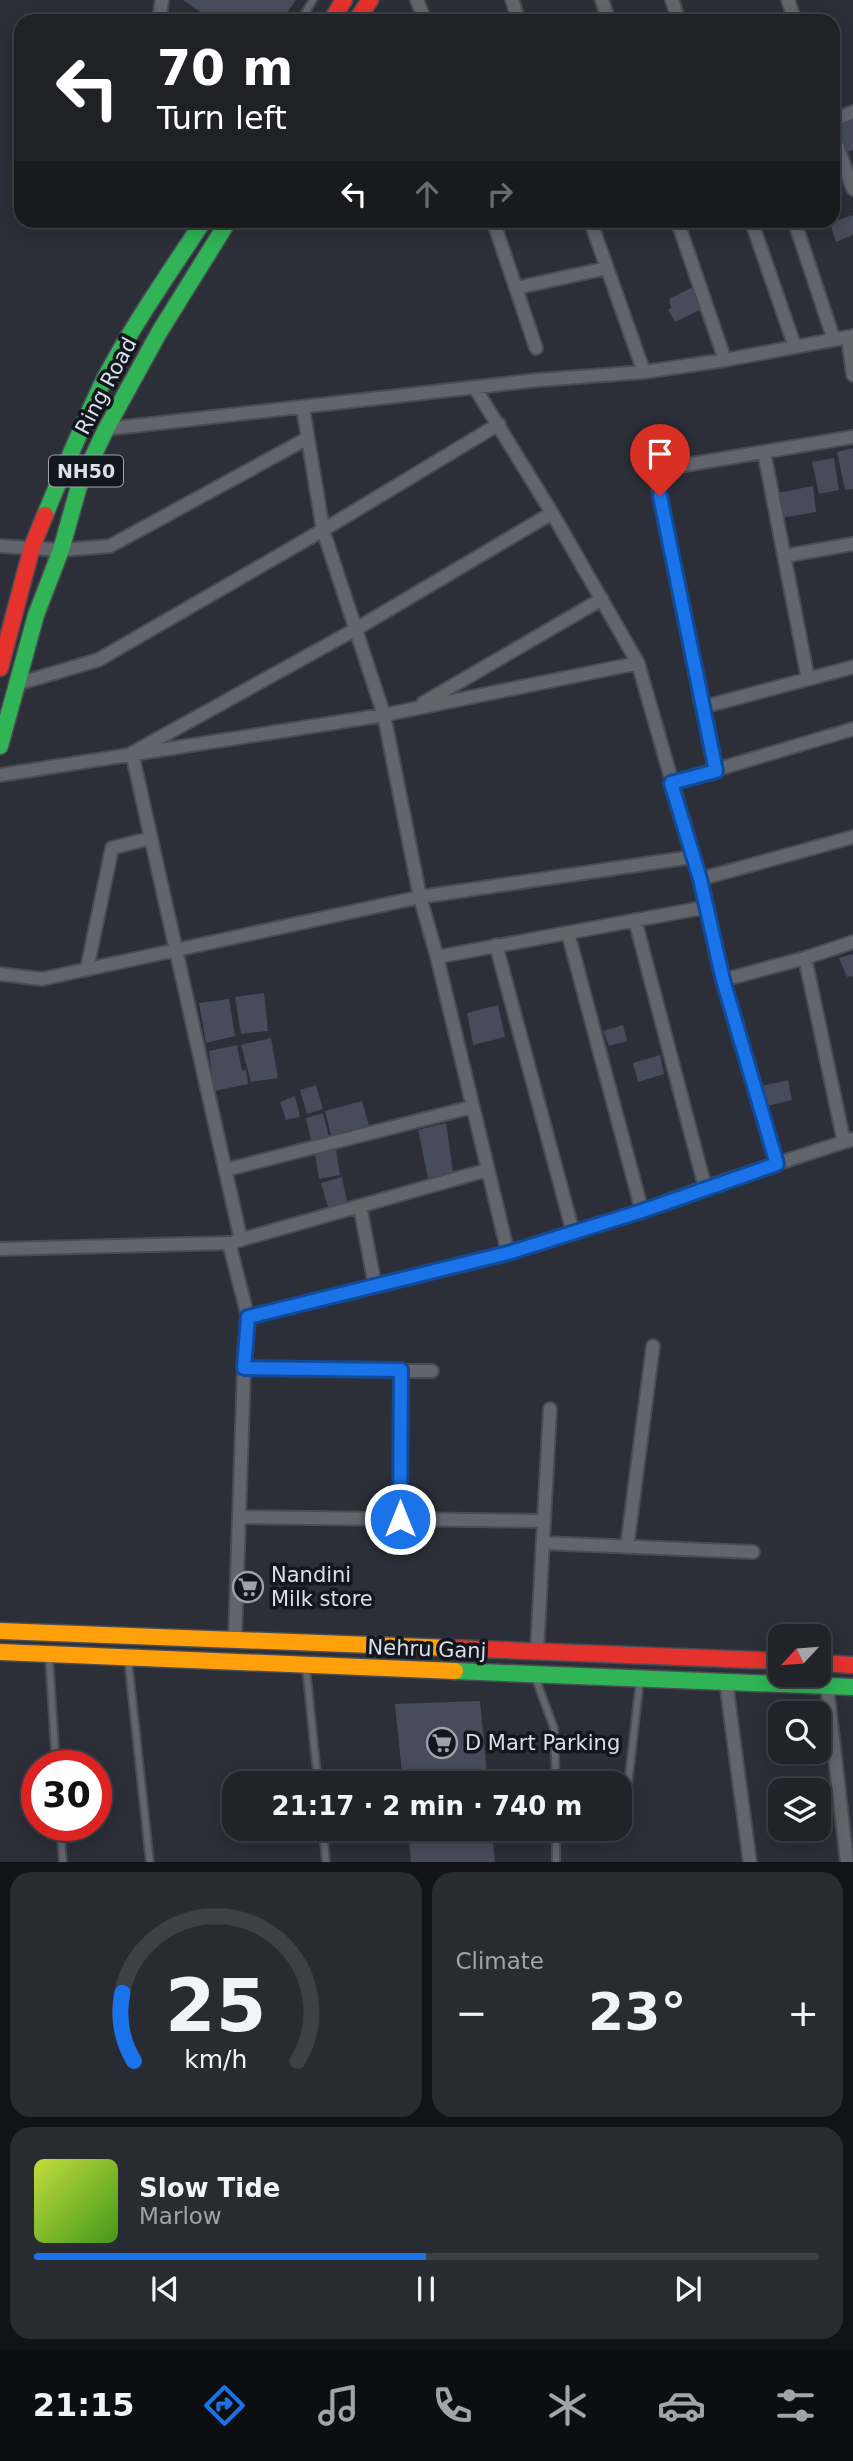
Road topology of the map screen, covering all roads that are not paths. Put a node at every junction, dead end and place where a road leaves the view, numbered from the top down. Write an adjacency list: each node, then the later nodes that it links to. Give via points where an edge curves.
1 (840, 153): 2 (street)
2 (853, 189)
3 (199, 228): 30 (main road, Ring Road / NH50, via 106,377)
4 (224, 228): 22 (main road, Ring Road / NH50)
5 (496, 228): 11 (street)
6 (593, 228): 10 (street)
7 (680, 228): 16 (street)
8 (754, 228): 14 (street)
9 (797, 228): 13 (street)
10 (607, 268): 11 (street); 17 (street)
11 (516, 288): 15 (street)
12 (850, 337): 13 (street); 18 (street)
13 (834, 340): 14 (street)
14 (795, 347): 16 (street)
15 (536, 348)
16 (725, 360): 17 (street)
17 (644, 372): 19 (street)
18 (853, 375)
19 (475, 388): 20 (street); 21 (street)
20 (303, 408): 22 (street); 24 (street)
21 (499, 424): 26 (street); 27 (street)
22 (106, 429): 31 (main road, Ring Road / NH50, via 79,486)
23 (853, 437): 25 (street)
24 (308, 438): 27 (street); 31 (street, via 110,546)
25 (764, 452): 32 (street); 40 (street, via 655,470)
26 (552, 513): 33 (street); 34 (street)
27 (323, 530): 34 (street); 39 (street, via 98,660)
28 (853, 544): 32 (street)
29 (0, 546): 30 (street)
30 (32, 547): 31 (street); 37 (main road, Ring Road / NH50)
31 (61, 550): 39 (main road, Ring Road / NH50)
32 (784, 556): 38 (street)
33 (601, 600): 35 (street); 41 (street)
34 (356, 629): 42 (street); 45 (street)
35 (638, 663): 41 (street); 48 (street)
36 (853, 667): 38 (street)
37 (0, 668)
38 (808, 679): 40 (street)
39 (17, 684): 44 (main road, Ring Road / NH50)
40 (703, 707): 46 (street)
41 (413, 709): 42 (street)
42 (384, 715): 45 (street); 53 (street)
43 (853, 729): 46 (street)
44 (0, 746)
45 (132, 753): 47 (street); 50 (street)
46 (716, 771): 48 (street)
47 (0, 775)
48 (671, 783): 51 (street)
49 (853, 837): 52 (street)
50 (151, 838): 59 (street); 62 (street, via 112,848)
51 (692, 857): 52 (street); 53 (street)
52 (700, 879): 54 (street)
53 (420, 897): 59 (street); 60 (street)
54 (707, 907): 55 (street); 64 (street)
55 (635, 920): 56 (street); 70 (street)
56 (568, 933): 58 (street); 72 (street)
57 (853, 942): 61 (street)
58 (496, 945): 60 (street); 73 (street)
59 (176, 950): 62 (street); 68 (street)
60 (437, 957): 65 (street)
61 (805, 958): 64 (street); 66 (street)
62 (88, 969): 63 (street, via 42,979)
63 (0, 974)
64 (723, 980): 67 (street)
65 (472, 1107): 68 (street); 69 (street)
66 (848, 1141): 67 (street)
67 (777, 1164): 70 (street)
68 (225, 1170): 74 (street)
69 (487, 1170): 71 (street); 76 (street)
70 (705, 1188): 72 (street)
71 (360, 1206): 74 (street); 77 (street)
72 (642, 1211): 73 (street)
73 (573, 1232): 76 (street)
74 (235, 1241): 75 (street); 78 (street)
75 (0, 1249)
76 (508, 1253): 77 (street)
77 (375, 1286): 78 (street)
78 (248, 1317): 80 (street)
79 (653, 1346): 88 (street)
80 (244, 1368): 81 (street); 84 (street)
81 (401, 1370): 82 (street); 85 (street)
82 (432, 1371)
83 (550, 1409): 86 (street)
84 (239, 1517): 85 (street); 91 (street)
85 (400, 1519): 86 (street)
86 (544, 1521): 87 (street)
87 (542, 1543): 88 (street); 93 (street)
88 (627, 1547): 89 (street)
89 (753, 1552)
90 (0, 1631): 91 (main road, Nehru Ganj)
91 (234, 1639): 93 (main road, Nehru Ganj)
92 (0, 1651): 94 (main road, Nehru Ganj)
93 (537, 1651): 96 (main road, Nehru Ganj)
94 (49, 1653): 95 (main road, Nehru Ganj); 107 (lane)
95 (128, 1657): 99 (main road, Nehru Ganj); 115 (lane)
96 (768, 1661)
97 (831, 1664): 98 (main road)
98 (853, 1665)
99 (306, 1666): 100 (main road, Nehru Ganj); 108 (lane)
100 (534, 1674): 101 (main road, Nehru Ganj); 109 (lane, via 554,1728)
101 (641, 1679): 102 (main road, Nehru Ganj); 110 (lane)
102 (726, 1682): 103 (main road, Nehru Ganj); 118 (street)
103 (768, 1684)
104 (831, 1686): 106 (main road, Nehru Ganj)
105 (827, 1687): 119 (street)
106 (853, 1687)
107 (55, 1750)
108 (317, 1771)
109 (556, 1771)
110 (630, 1771)
111 (61, 1841): 114 (lane)
112 (324, 1841): 116 (lane)
113 (556, 1841): 117 (lane)
114 (63, 1862)
115 (150, 1862)
116 (326, 1862)
117 (556, 1862)
118 (750, 1862)
119 (847, 1862)

